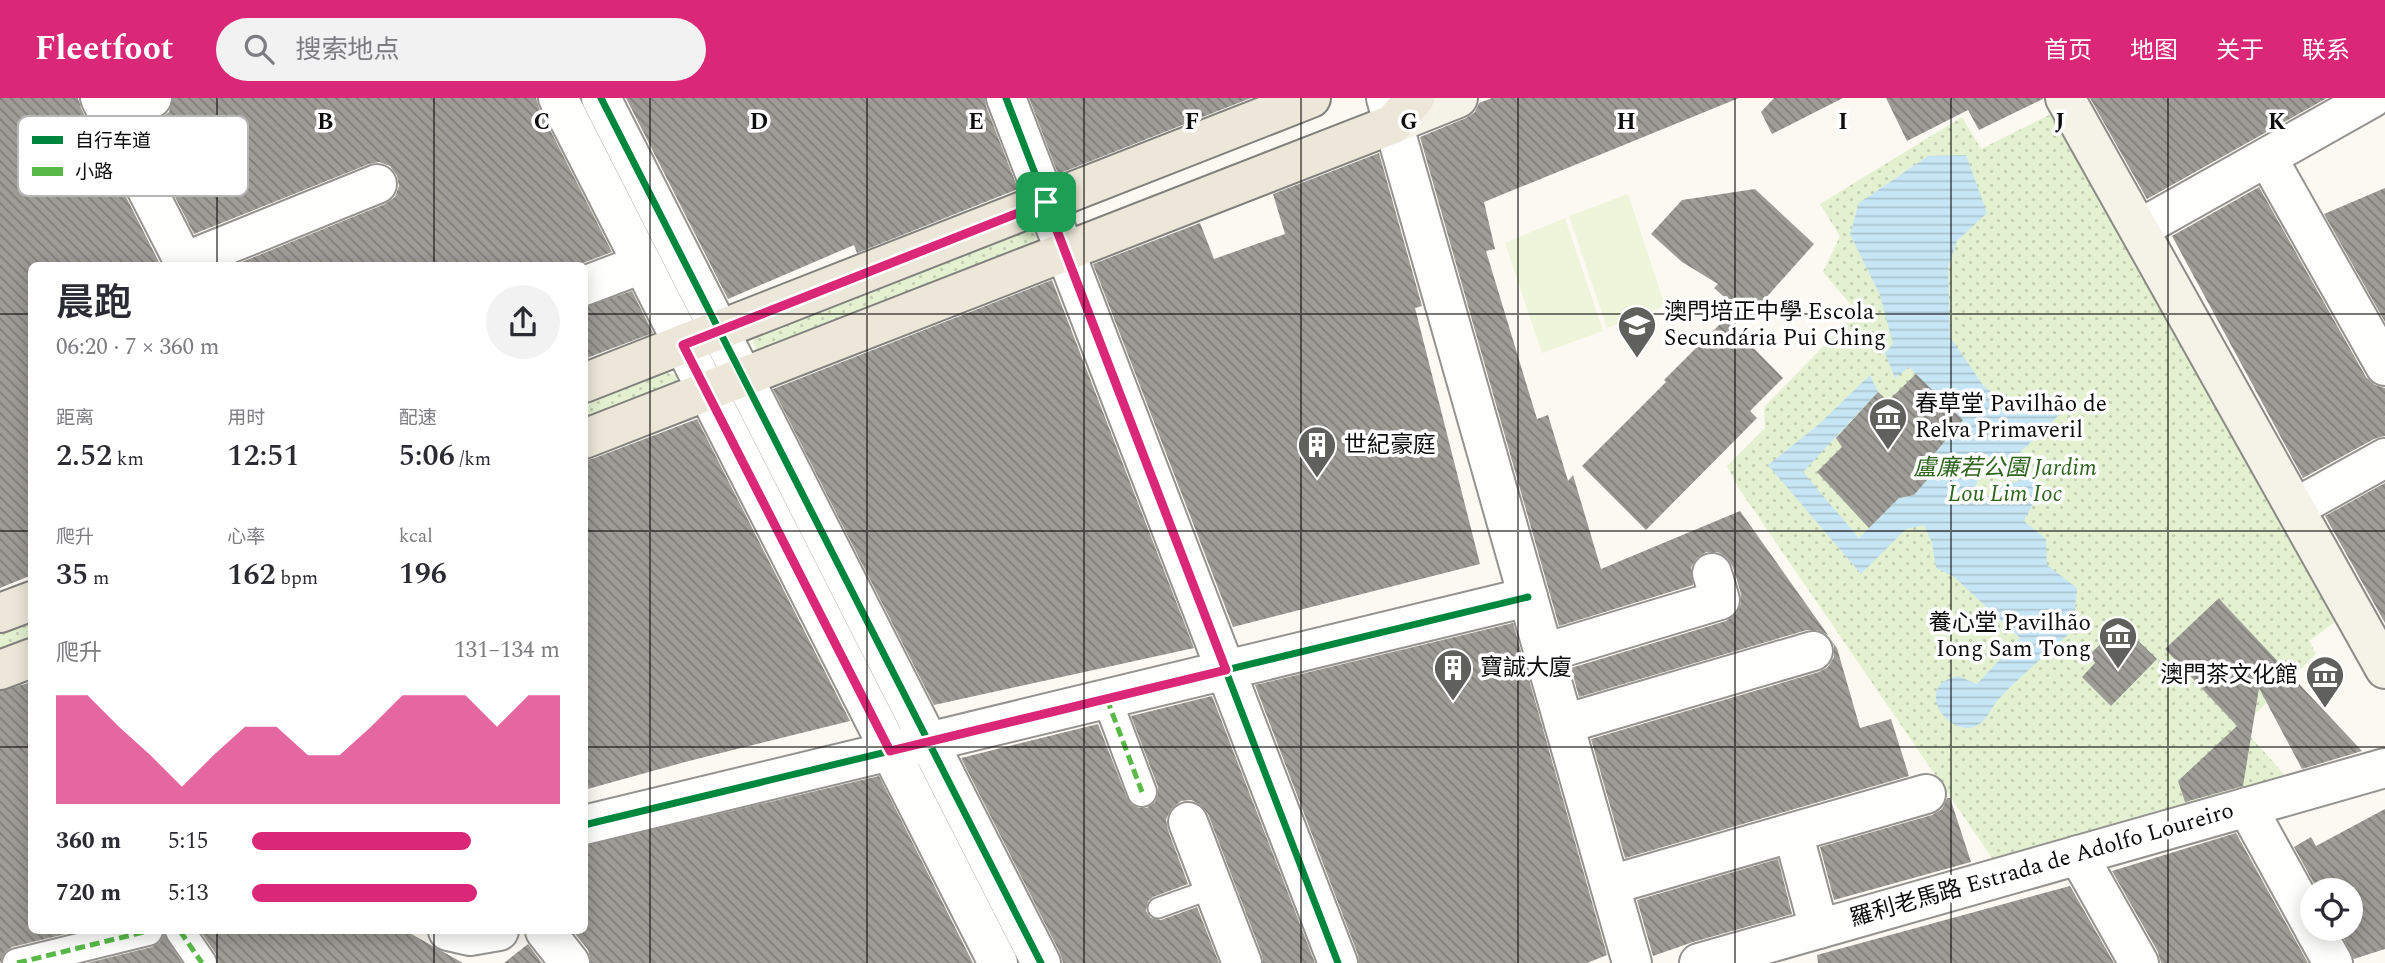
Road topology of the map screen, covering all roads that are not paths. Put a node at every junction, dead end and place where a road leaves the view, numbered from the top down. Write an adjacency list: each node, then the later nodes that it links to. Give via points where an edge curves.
1 (152, 98): 9 (street)
2 (558, 98): 19 (street)
3 (601, 98): 21 (street)
4 (1006, 98): 14 (street)
5 (1311, 98): 14 (main road)
6 (1458, 98): 10 (main road)
7 (2065, 98): 15 (main road)
8 (2372, 98): 11 (street)
9 (105, 107)
10 (1398, 107): 16 (main road); 31 (street)
11 (2267, 157): 15 (street); 23 (street)
12 (377, 184): 18 (street)
13 (150, 196): 17 (street)
14 (1046, 202): 16 (street); 21 (main road)
15 (2139, 229): 29 (main road)
16 (1065, 252): 24 (main road); 39 (street)
17 (184, 262)
18 (190, 262)
19 (642, 264): 20 (street); 22 (street)
20 (588, 284)
21 (719, 331): 22 (main road); 24 (street)
22 (683, 345): 25 (main road); 26 (street)
23 (2385, 366)
24 (744, 379): 26 (main road); 42 (street)
25 (588, 381)
26 (708, 393): 27 (main road); 43 (street)
27 (588, 438)
28 (2385, 457): 29 (street)
29 (2295, 508): 37 (main road)
30 (1712, 573): 35 (street, via 1720,600)
31 (1528, 597): 35 (street); 39 (street)
32 (28, 602): 33 (main road)
33 (0, 613)
34 (1813, 651): 41 (street)
35 (1544, 653): 41 (street)
36 (28, 660): 38 (main road)
37 (2385, 668)
38 (0, 670)
39 (1226, 670): 40 (street); 67 (street)
40 (1107, 699): 42 (street); 45 (street)
41 (1564, 724): 52 (street)
42 (929, 742): 43 (street); 65 (street)
43 (890, 751): 49 (street); 64 (street)
44 (2385, 768): 47 (street, 羅利老馬路 Estrada de Adolfo Loureiro)
45 (1142, 792)
46 (1926, 794): 50 (street)
47 (2247, 807): 51 (street, 羅利老馬路 Estrada de Adolfo Loureiro); 54 (street)
48 (1188, 821): 53 (street)
49 (588, 824)
50 (1793, 832): 52 (street); 56 (street)
51 (2078, 855): 56 (street, 羅利老馬路 Estrada de Adolfo Loureiro); 70 (street)
52 (1610, 885): 68 (street)
53 (1214, 888): 55 (lane); 66 (street)
54 (2300, 903)
55 (1158, 908)
56 (1819, 929): 69 (street, 羅利老馬路 Estrada de Adolfo Loureiro)
57 (136, 934): 61 (street)
58 (182, 934): 62 (street)
59 (547, 934): 63 (street)
60 (2321, 941): 71 (street)
61 (17, 963)
62 (202, 963)
63 (570, 963)
64 (998, 963)
65 (1041, 963)
66 (1242, 963)
67 (1338, 963)
68 (1632, 963)
69 (1699, 963)
70 (2139, 963)
71 (2333, 963)

